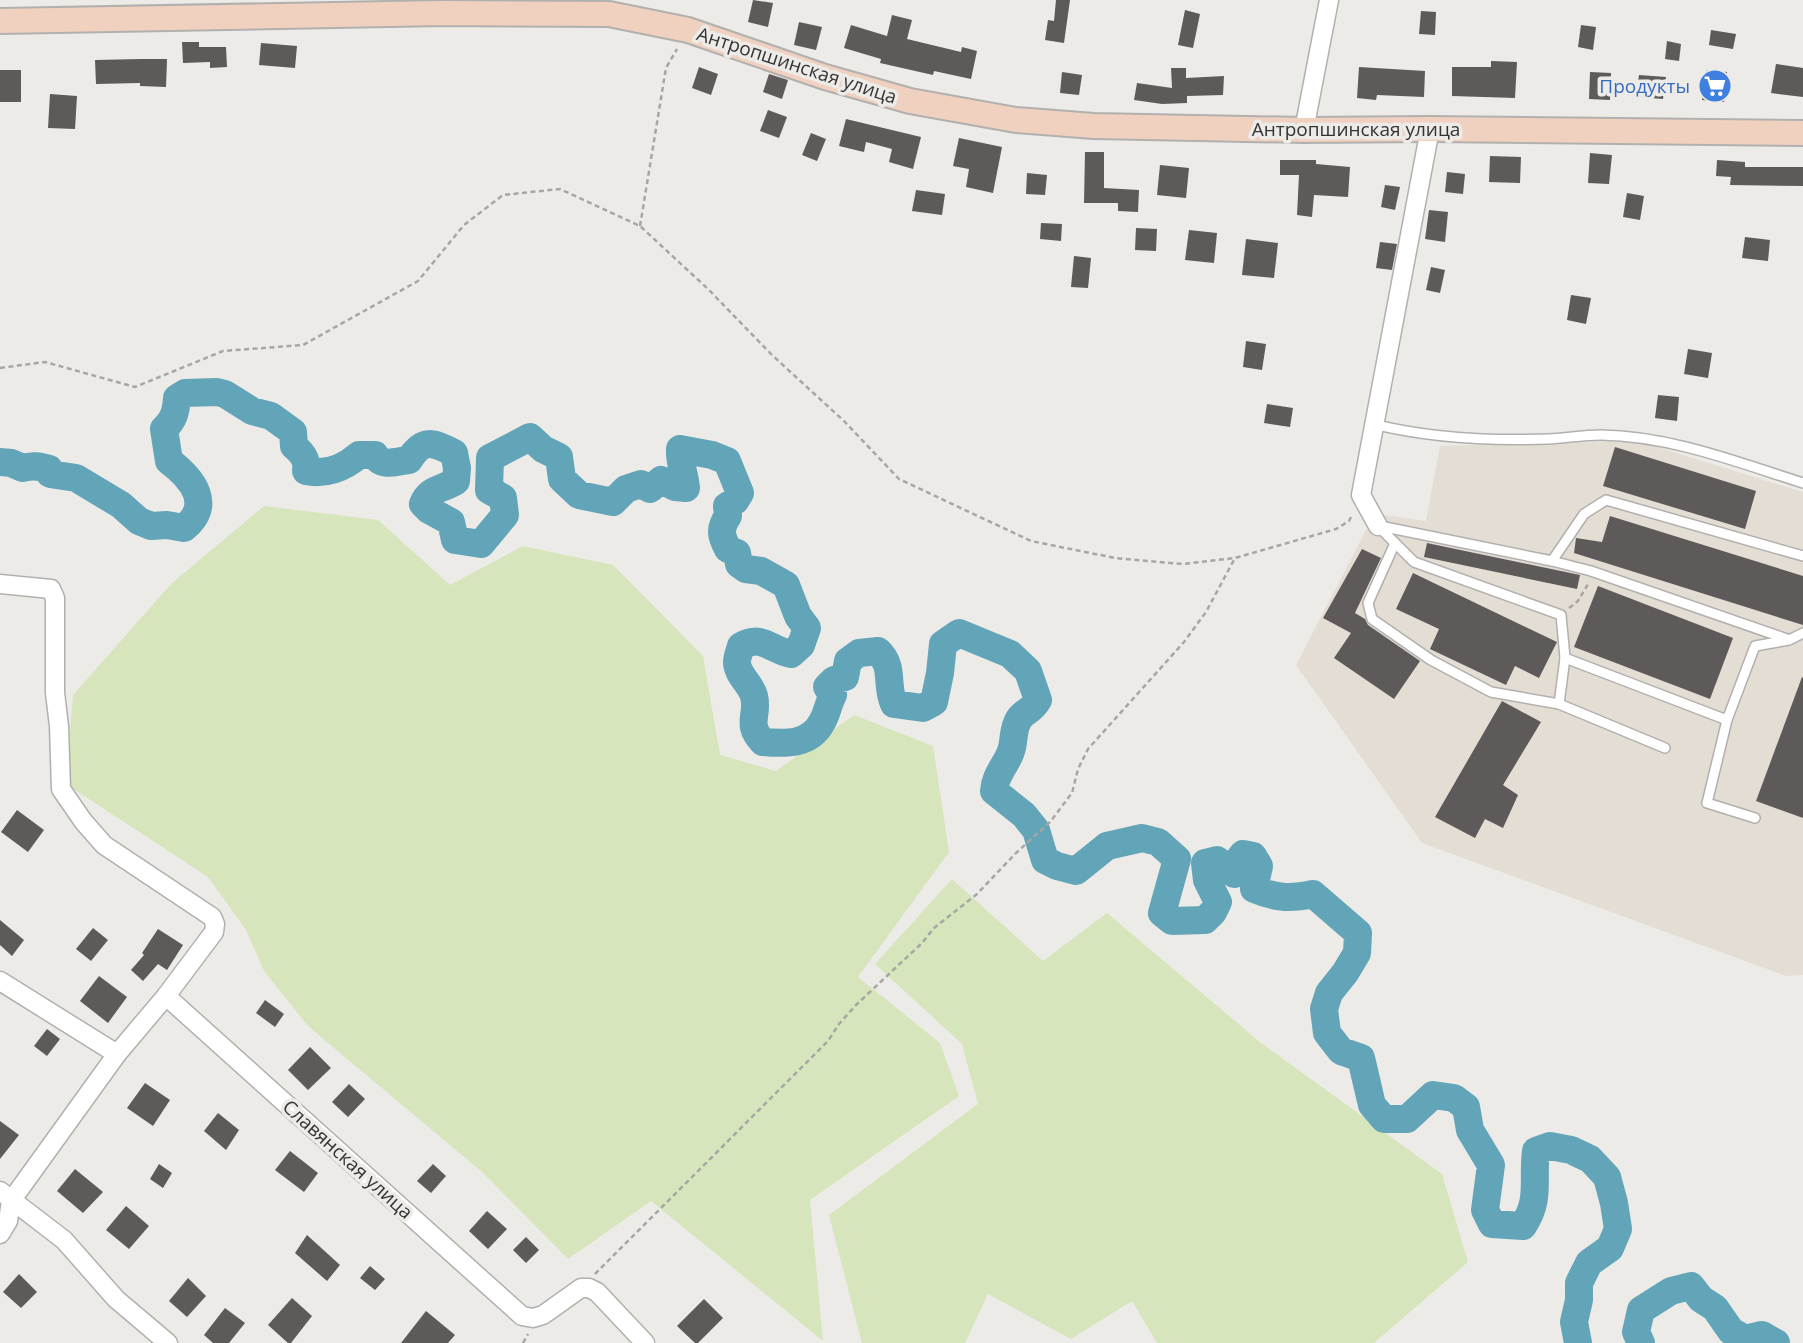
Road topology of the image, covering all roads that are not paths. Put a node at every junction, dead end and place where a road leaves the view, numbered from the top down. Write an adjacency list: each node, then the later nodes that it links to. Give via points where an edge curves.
1 (1329, 0): 4 (street)
2 (0, 20): 4 (street, Антропшинская улица, via 609,14 688,30 886,94 1016,120 1094,127)
3 (1430, 129): 4 (street, Антропшинская улица); 5 (street, Антропшинская улица); 6 (street)
4 (1304, 130)
5 (1803, 133)
6 (1373, 424): 7 (lane, via 1409,433 1477,438 1601,435 1654,440 1707,451); 8 (street, via 1361,495)
7 (1803, 483)
8 (1378, 526): 9 (lane); 11 (lane)
9 (1395, 543): 15 (lane, via 1413,562 1561,615); 16 (lane, via 1368,603 1372,619 1431,660 1491,692)
10 (1803, 556): 11 (lane, via 1606,500 1584,514)
11 (1552, 561): 14 (lane)
12 (0, 584): 21 (street, via 51,589 55,598 61,789 104,845 212,917 215,924 214,932)
13 (1803, 633): 14 (lane)
14 (1789, 640): 17 (lane, via 1755,646)
15 (1565, 658): 16 (lane); 17 (lane)
16 (1559, 704): 18 (lane)
17 (1727, 720): 19 (lane, via 1707,803)
18 (1665, 748)
19 (1755, 818)
20 (0, 981): 22 (street)
21 (166, 996): 22 (street); 26 (street, Славянская улица, via 522,1316 543,1315 581,1288 589,1288)
22 (117, 1054): 23 (street)
23 (6, 1196): 24 (street, via 8,1221); 25 (street, via 64,1240 116,1299)
24 (0, 1234)
25 (168, 1343)
26 (645, 1343)

